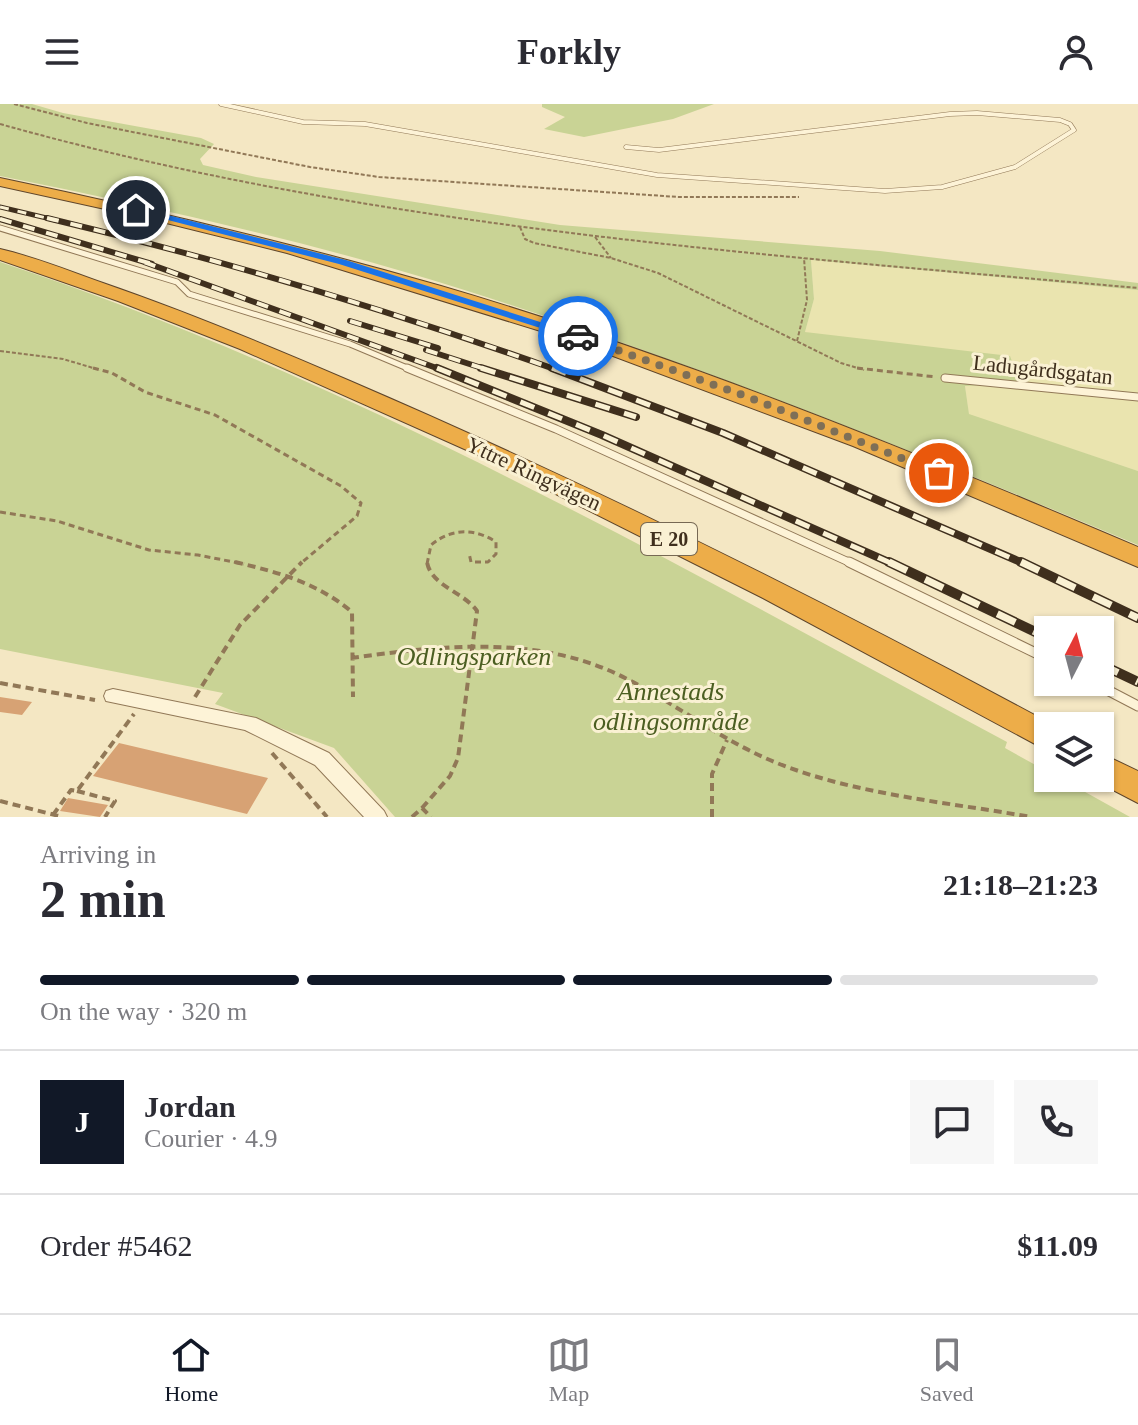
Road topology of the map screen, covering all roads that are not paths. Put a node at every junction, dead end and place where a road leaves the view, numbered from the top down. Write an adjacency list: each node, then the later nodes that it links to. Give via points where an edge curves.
1 (221, 104): 2 (lane, via 303,122 365,124 657,175 885,191 942,187 1015,167 1074,130 1060,120 977,113 659,150)
2 (626, 147)
3 (0, 182): 8 (highway, via 186,221 458,296 748,397)
4 (0, 228): 9 (lane, via 177,282 189,294 412,369 689,487)
5 (0, 254): 13 (highway, Yttre Ringvägen / E 20, via 214,332 416,418 728,568)
6 (945, 378): 7 (lane, Ladugårdsgatan)
7 (1138, 397)
8 (1138, 558)
9 (1034, 652)
10 (1114, 693): 12 (lane)
11 (110, 699): 16 (street, via 249,723 322,759)
12 (1138, 706)
13 (1034, 731)
14 (1114, 775): 15 (highway)
15 (1138, 788)
16 (377, 817)

